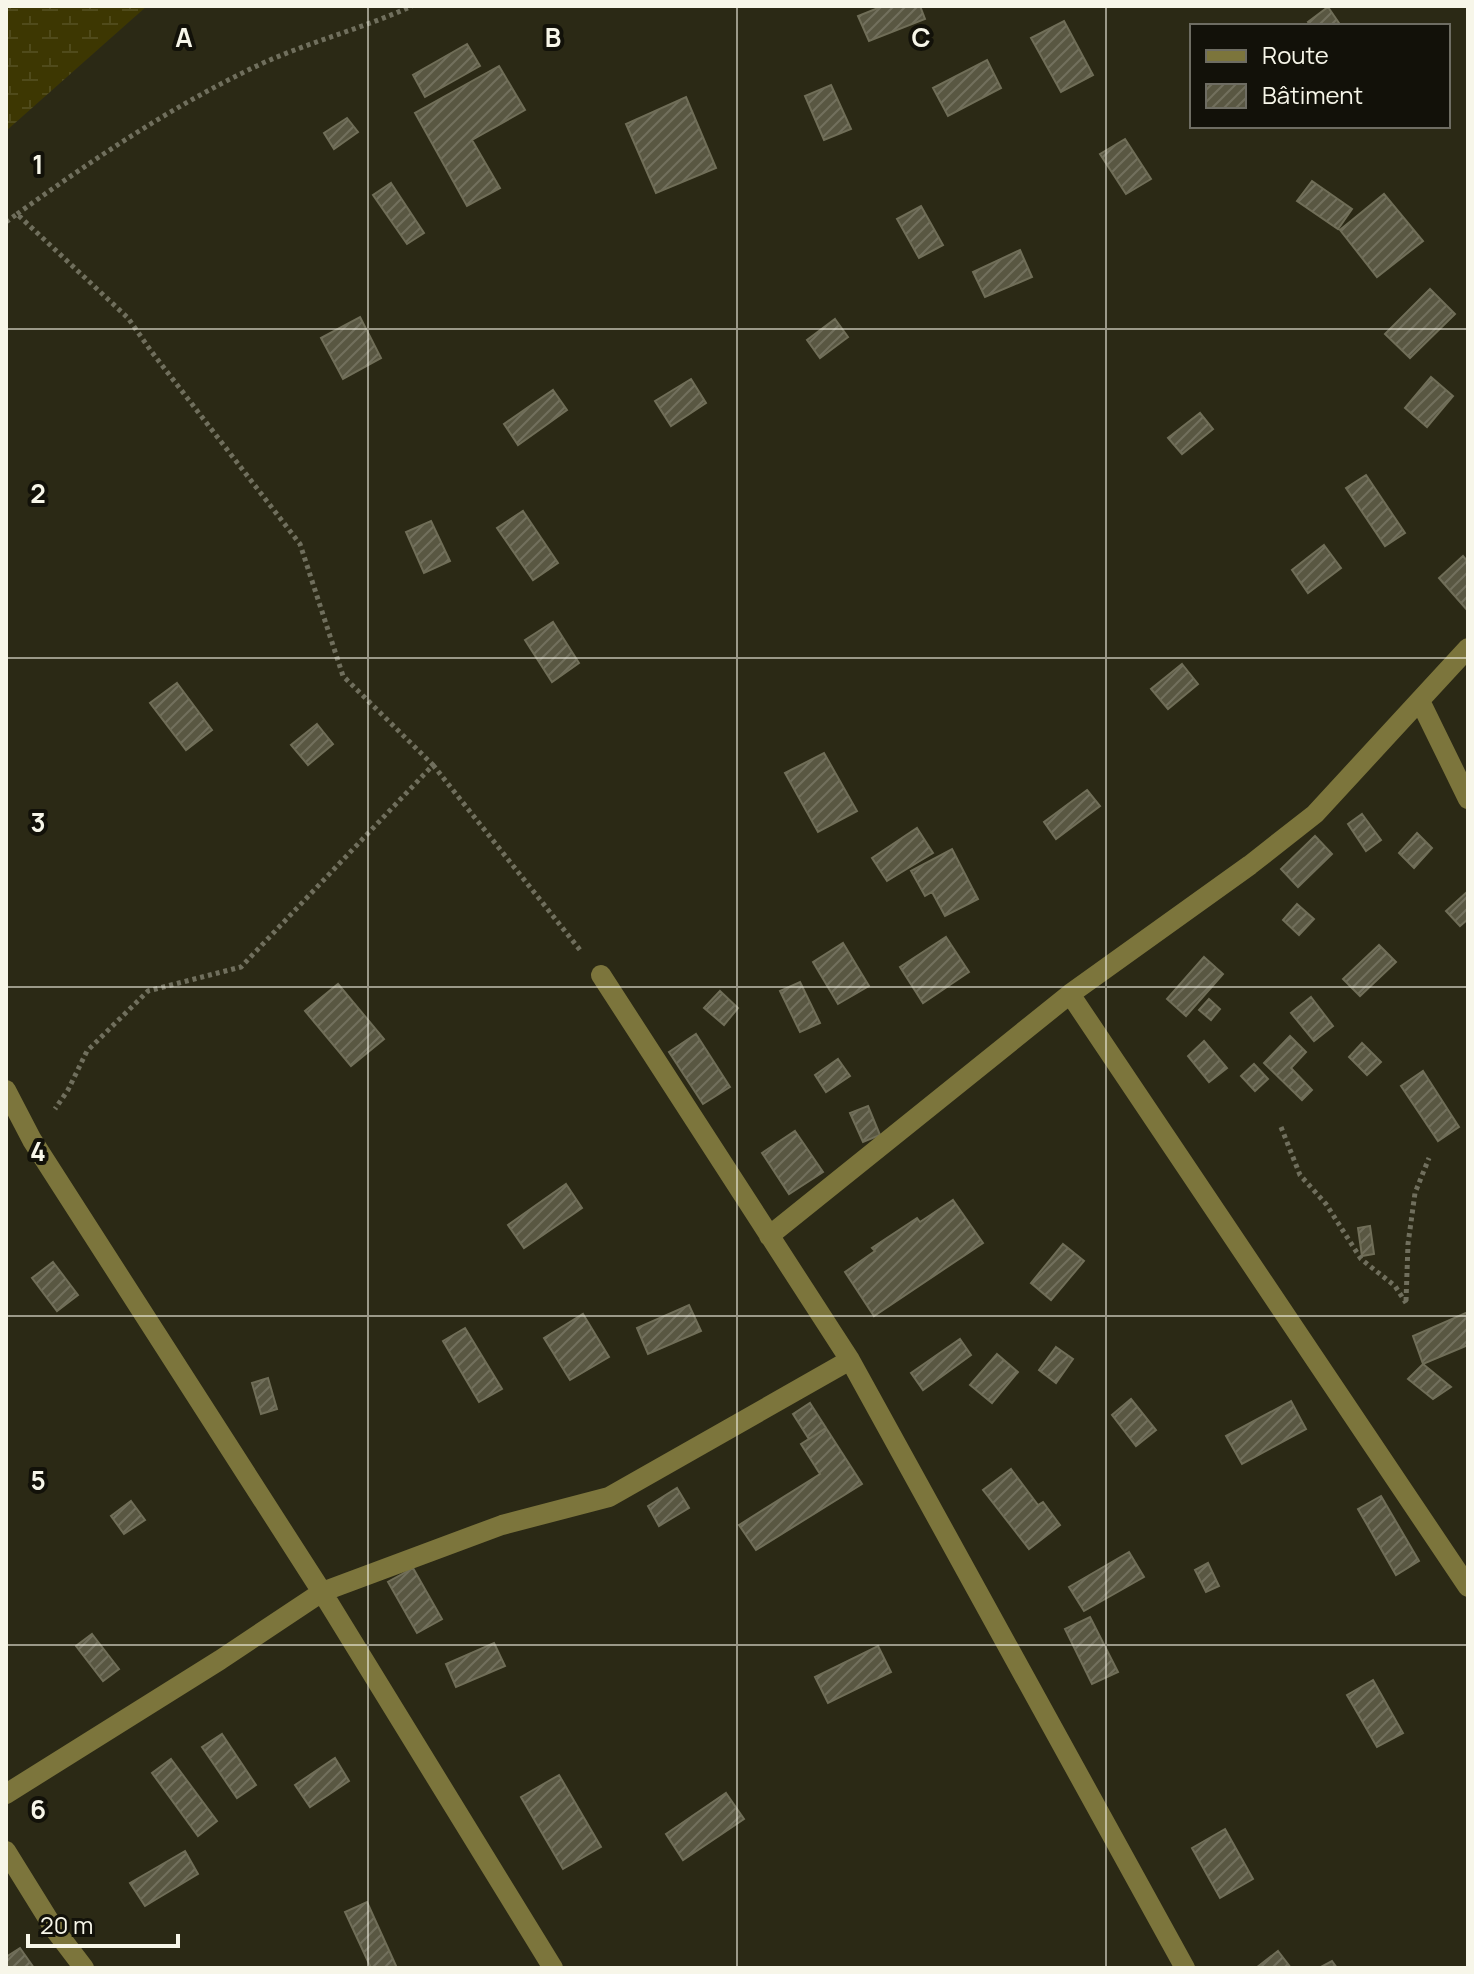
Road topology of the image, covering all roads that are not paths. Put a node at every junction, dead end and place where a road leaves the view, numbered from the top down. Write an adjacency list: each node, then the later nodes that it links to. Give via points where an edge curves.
1 (1468, 648): 2 (street)
2 (1420, 701): 3 (street); 5 (street, via 1315,814)
3 (1468, 799)
4 (601, 975): 7 (street)
5 (1070, 994): 7 (street); 9 (street)
6 (6, 1090): 10 (street, via 32,1140)
7 (769, 1236): 8 (street)
8 (850, 1360): 10 (street, via 609,1497 502,1525); 15 (street)
9 (1468, 1587)
10 (322, 1592): 11 (street); 14 (street)
11 (6, 1794)
12 (6, 1851): 13 (street)
13 (84, 1968)
14 (553, 1968)
15 (1185, 1968)

